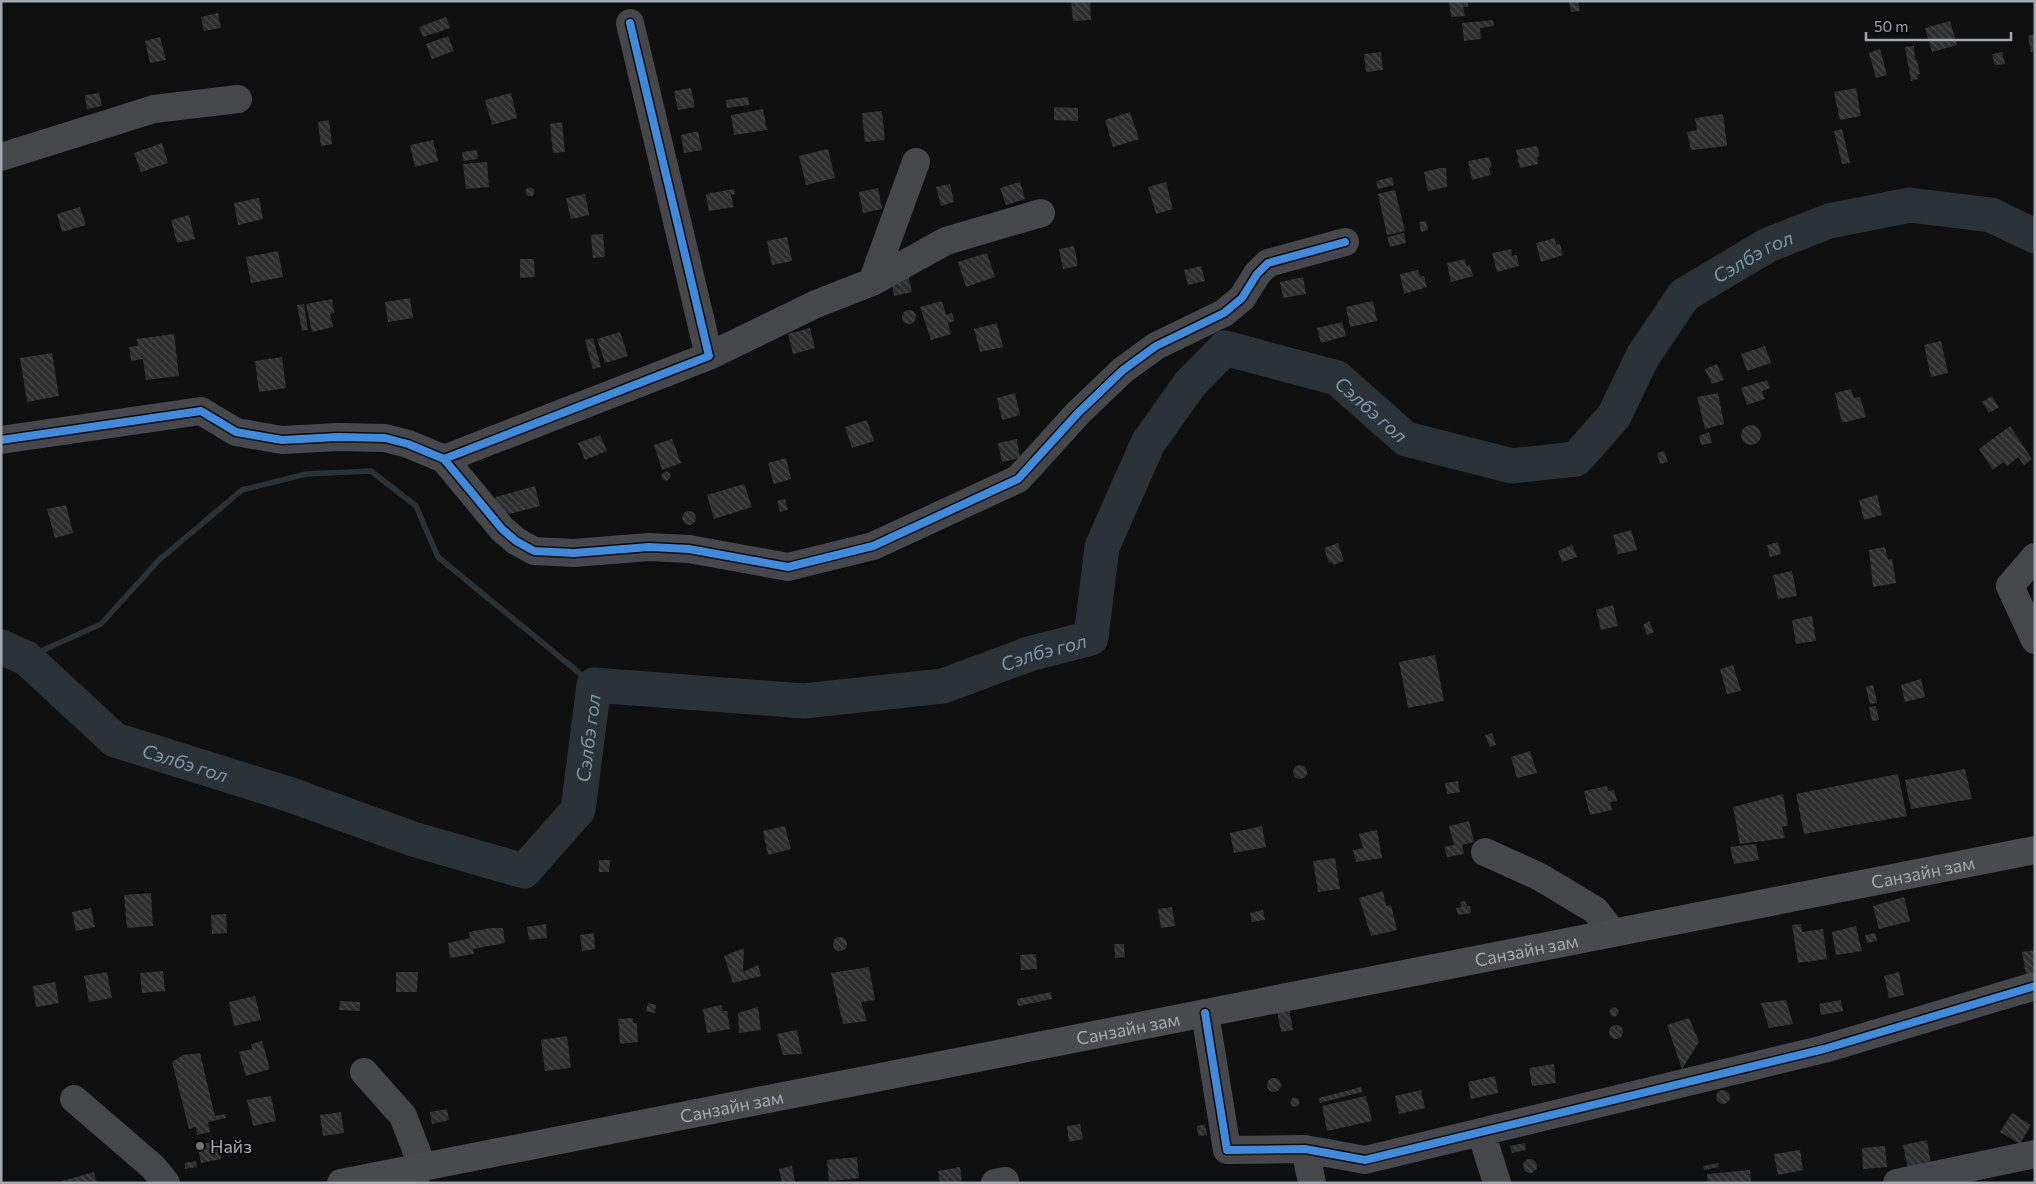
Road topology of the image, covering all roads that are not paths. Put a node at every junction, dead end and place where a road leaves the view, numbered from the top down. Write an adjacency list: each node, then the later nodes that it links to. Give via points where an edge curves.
1 (630, 23): 8 (street)
2 (238, 98): 3 (street, via 154,109)
3 (1, 157)
4 (916, 162): 7 (street)
5 (1040, 213): 7 (street, via 946,241)
6 (1345, 242): 10 (street, via 1268,263 1242,298 1224,313 1156,346 1124,370 1078,413 1018,479 873,546 788,568 689,549 649,547 574,554 534,551 502,529)
7 (872, 282): 8 (street, via 816,304)
8 (709, 356): 10 (street)
9 (1, 440): 10 (street, via 201,411 236,432 282,440 385,438)
10 (444, 459)
11 (2035, 557): 12 (street, via 2010,586)
12 (2035, 640)
13 (2035, 850): 15 (main road, Санзайн зам)
14 (1485, 852): 15 (street, via 1540,877 1596,910)
15 (1613, 933): 17 (main road, Санзайн зам)
16 (2035, 986): 20 (street, via 1824,1050)
17 (1205, 1013): 21 (street, via 1227,1150); 23 (main road, Санзайн зам)
18 (364, 1072): 23 (street, via 403,1116)
19 (74, 1099): 24 (street, via 153,1167)
20 (1482, 1132): 21 (street, via 1365,1160); 27 (street)
21 (1305, 1149): 26 (street)
22 (2035, 1154): 28 (street)
23 (416, 1175): 25 (main road, Санзайн зам)
24 (166, 1183)
25 (341, 1183)
26 (1312, 1183)
27 (1497, 1183)
28 (1897, 1183)

